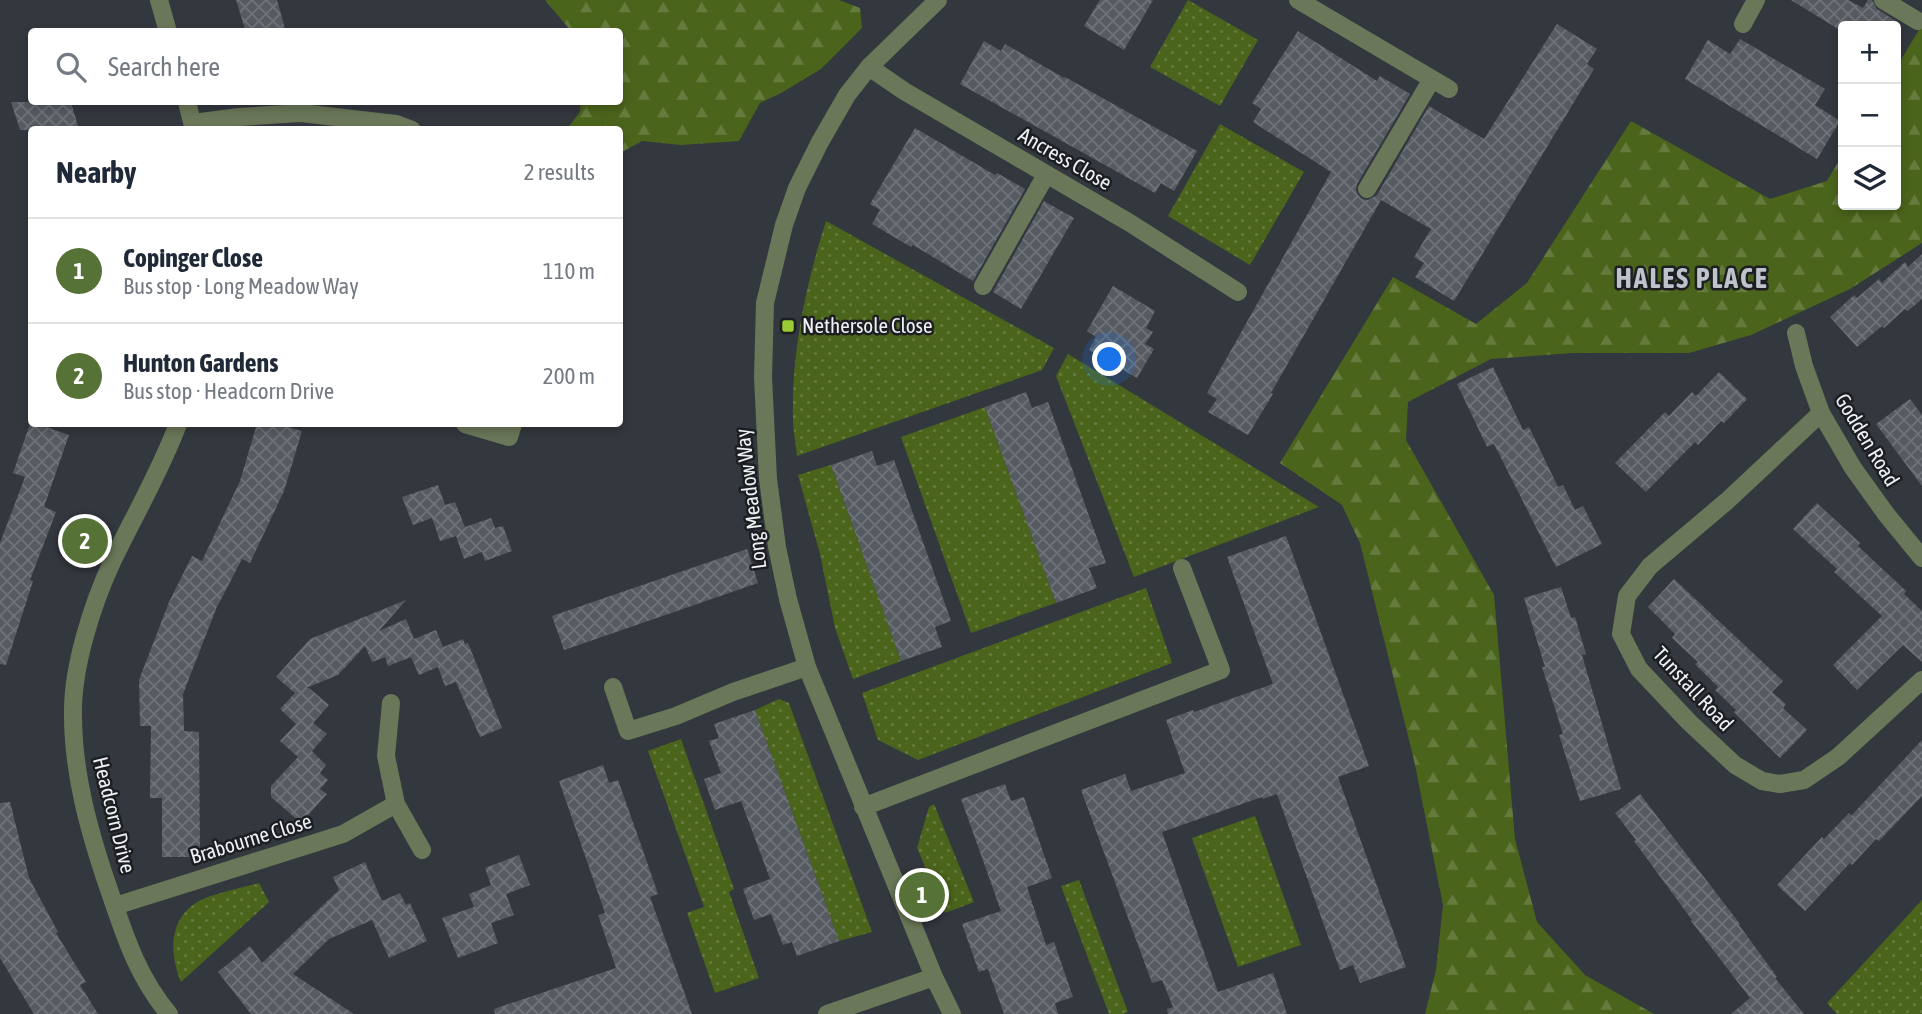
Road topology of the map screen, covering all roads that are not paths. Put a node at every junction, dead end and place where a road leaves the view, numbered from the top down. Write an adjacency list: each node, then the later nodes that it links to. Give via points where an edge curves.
1 (159, 0): 8 (street)
2 (938, 0): 9 (street, Long Meadow Way)
3 (1298, 0): 10 (street)
4 (1756, 0): 7 (street)
5 (1883, 0): 6 (street)
6 (1918, 21)
7 (1743, 24)
8 (167, 28)
9 (869, 67): 15 (street, Ancress Close); 26 (street, Long Meadow Way, via 847,95 797,188 765,303 768,479 777,547)
10 (1433, 79): 11 (street); 16 (street)
11 (1449, 89)
12 (188, 105): 13 (street)
13 (194, 126): 14 (street, via 300,113)
14 (401, 126)
15 (1046, 174): 17 (street); 18 (street, Ancress Close)
16 (1367, 189)
17 (983, 286)
18 (1238, 292)
19 (1796, 333): 20 (street, Godden Road)
20 (1821, 413): 24 (street, Godden Road, via 1853,468); 27 (street, Tunstall Road, via 1650,566 1627,596 1621,634 1639,669 1735,765 1780,784 1804,780 1839,757)
21 (177, 427): 33 (street, Headcorn Drive, via 91,613 74,691 74,751 81,795)
22 (475, 427): 23 (street, via 509,437)
23 (512, 427)
24 (1922, 558)
25 (1182, 568): 31 (street, via 1221,670)
26 (807, 667): 28 (street, via 628,731); 31 (street, Long Meadow Way)
27 (1922, 680)
28 (612, 687)
29 (391, 703): 30 (street, via 386,756)
30 (396, 804): 32 (street); 33 (street, Brabourne Close, via 343,834)
31 (863, 807): 34 (street, Long Meadow Way)
32 (422, 850)
33 (115, 906): 35 (street, Headcorn Drive, via 147,984)
34 (934, 977): 36 (street); 37 (street, Long Meadow Way)
35 (169, 1014)
36 (827, 1014)
37 (952, 1014)

